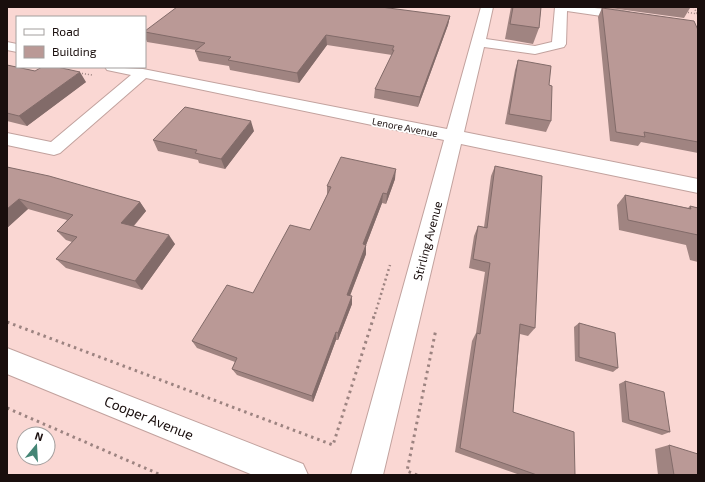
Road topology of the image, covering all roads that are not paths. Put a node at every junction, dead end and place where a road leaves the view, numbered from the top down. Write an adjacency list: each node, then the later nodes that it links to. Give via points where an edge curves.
1 (487, 7): 4 (street, Stirling Avenue)
2 (562, 7): 3 (street); 4 (street, via 559,44 535,50)
3 (638, 17)
4 (478, 42): 7 (street, Stirling Avenue)
5 (114, 68): 6 (street, Lenore Avenue)
6 (137, 78): 7 (street, Lenore Avenue); 8 (street, via 54,149)
7 (455, 137): 9 (street, Lenore Avenue); 12 (street, Stirling Avenue)
8 (7, 139)
9 (698, 186)
10 (7, 360): 11 (street, Cooper Avenue)
11 (292, 475)
12 (367, 475)

